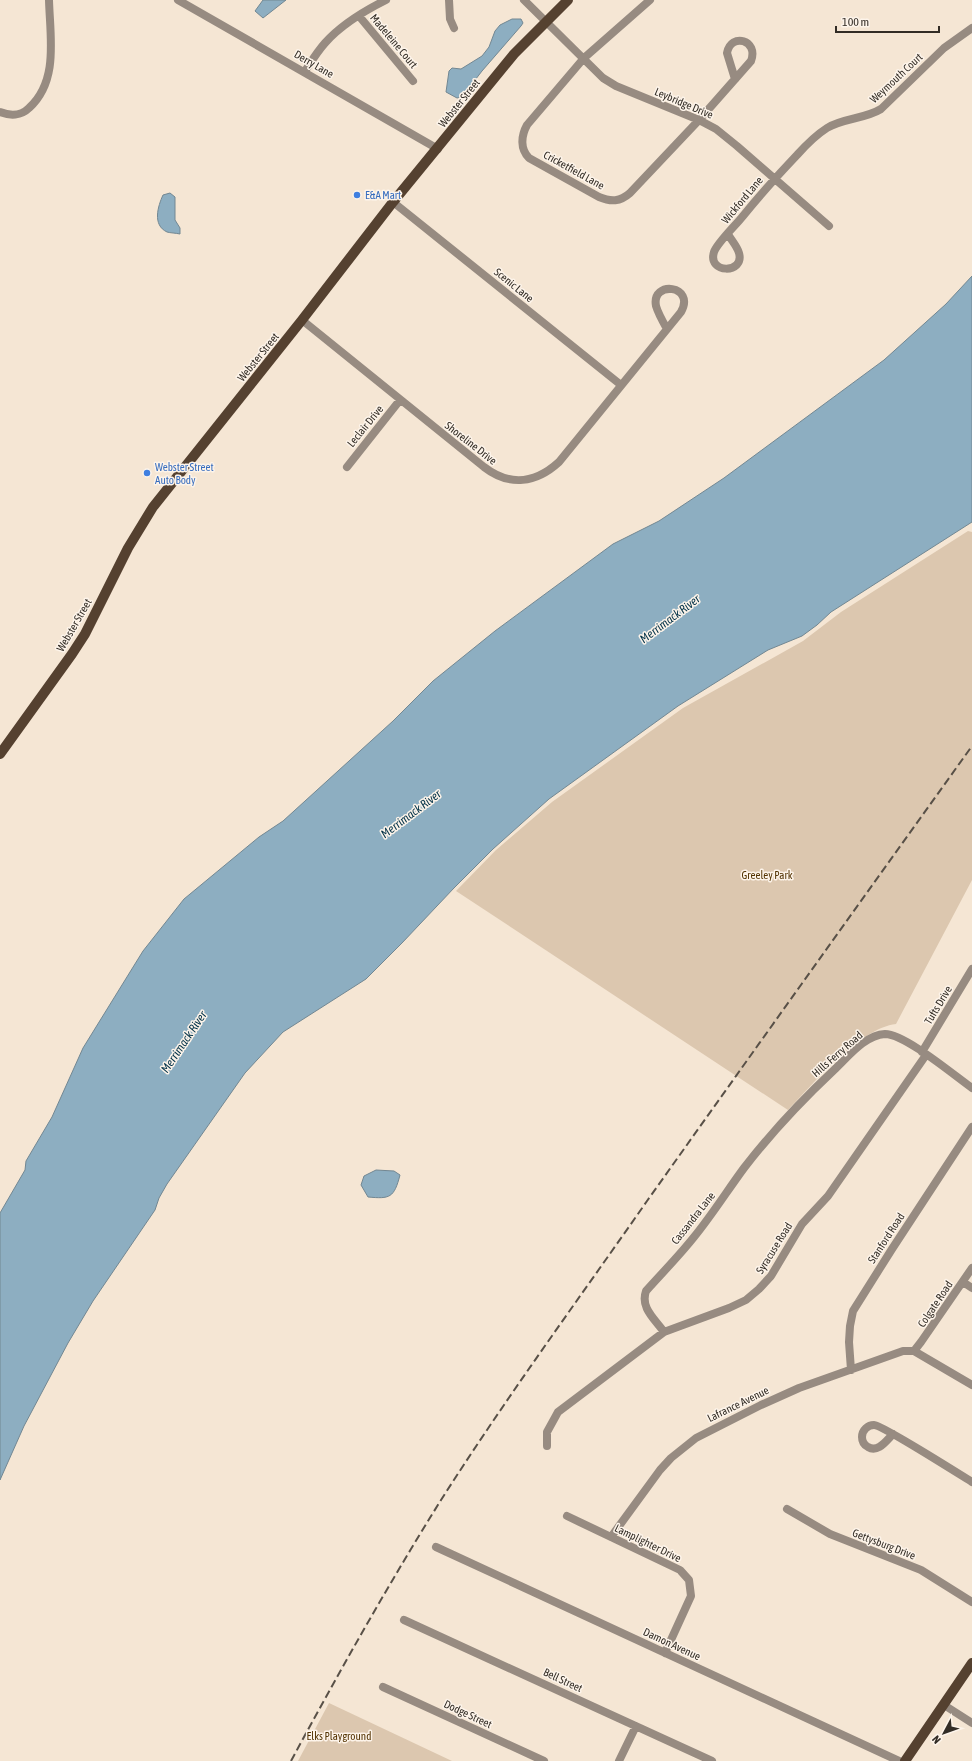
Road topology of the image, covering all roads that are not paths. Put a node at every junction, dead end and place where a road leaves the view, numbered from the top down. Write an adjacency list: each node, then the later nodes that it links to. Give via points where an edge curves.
1 (49, 0): 16 (street, via 50,63 46,86 38,99 23,113)
2 (178, 0): 13 (street, Derry Lane)
3 (386, 0): 8 (street)
4 (449, 0): 10 (street, via 450,20)
5 (524, 0): 9 (street, Leybridge Drive)
6 (568, 0): 9 (main road, Webster Street)
7 (650, 0): 12 (street, Cricketfield Lane)
8 (359, 16): 13 (street, via 324,44); 15 (street, Madeleine Court)
9 (546, 21): 12 (street, Leybridge Drive); 18 (main road, Webster Street, via 514,54)
10 (454, 28)
11 (972, 28): 19 (street, Weymouth Court, via 944,48 887,105 870,114 827,128 810,141)
12 (584, 58): 17 (street, Leybridge Drive, via 603,78 616,86); 17 (street, Cricketfield Lane, via 527,126 522,136 523,148 529,158 599,197 615,201 627,196)
13 (305, 72): 18 (street, Derry Lane)
14 (735, 79): 17 (street, Cricketfield Lane)
15 (413, 81)
16 (0, 112)
17 (699, 120): 19 (street, Leybridge Drive, via 727,136)
18 (438, 149): 20 (main road, Webster Street)
19 (774, 179): 21 (street, Leybridge Drive); 22 (street, Wickford Lane)
20 (394, 202): 23 (main road, Webster Street); 25 (street, Scenic Lane)
21 (829, 226)
22 (728, 234)
23 (302, 320): 26 (street, Shoreline Drive); 28 (main road, Webster Street, via 153,507 128,548 82,639)
24 (667, 329): 24 (street, Shoreline Drive, via 656,304 660,291 669,288 678,290 684,303 681,312); 25 (street, Shoreline Drive)
25 (621, 385): 26 (street, Shoreline Drive, via 551,470 532,479 522,480 492,474)
26 (400, 400): 27 (street, Leclair Drive)
27 (347, 466)
28 (0, 754)
29 (972, 969): 30 (street, Tufts Drive)
30 (924, 1053): 31 (street, Hills Ferry Road); 32 (street, Hills Ferry Road, via 894,1036 886,1034 870,1038 835,1068); 37 (street, Syracuse Road, via 828,1196 802,1224 771,1276 760,1289 746,1300 729,1308)
31 (972, 1088)
32 (786, 1119): 37 (street, Cassandra Lane, via 744,1168 694,1237 646,1291 643,1298 645,1307)
33 (972, 1127): 39 (street, Stanford Road, via 853,1310 849,1342)
34 (972, 1268): 35 (street, Colgate Road)
35 (963, 1282): 36 (street); 38 (street, Colgate Road)
36 (972, 1288)
37 (664, 1332): 42 (street, Syracuse Road, via 558,1412 547,1432)
38 (914, 1351): 39 (street, Lafrance Avenue, via 903,1351); 40 (street)
39 (851, 1370): 46 (street, Lafrance Avenue, via 799,1388 696,1438 660,1470)
40 (972, 1385)
41 (893, 1434): 43 (street)
42 (547, 1446)
43 (972, 1482)
44 (787, 1509): 48 (street, Gettysburg Drive, via 830,1534 921,1570)
45 (567, 1516): 46 (street, Lamplighter Drive)
46 (611, 1537): 50 (street, Lamplighter Drive, via 680,1570 689,1580 691,1596)
47 (436, 1546): 50 (street, Damon Avenue)
48 (972, 1602)
49 (404, 1620): 55 (street, Bell Street)
50 (665, 1653): 59 (street, Damon Avenue)
51 (972, 1663): 53 (main road)
52 (383, 1687): 56 (street, Dodge Street)
53 (944, 1705): 54 (street); 60 (main road)
54 (972, 1723)
55 (636, 1726): 57 (street); 58 (street, Bell Street)
56 (544, 1761)
57 (619, 1761)
58 (712, 1761)
59 (899, 1761)
60 (905, 1761)

